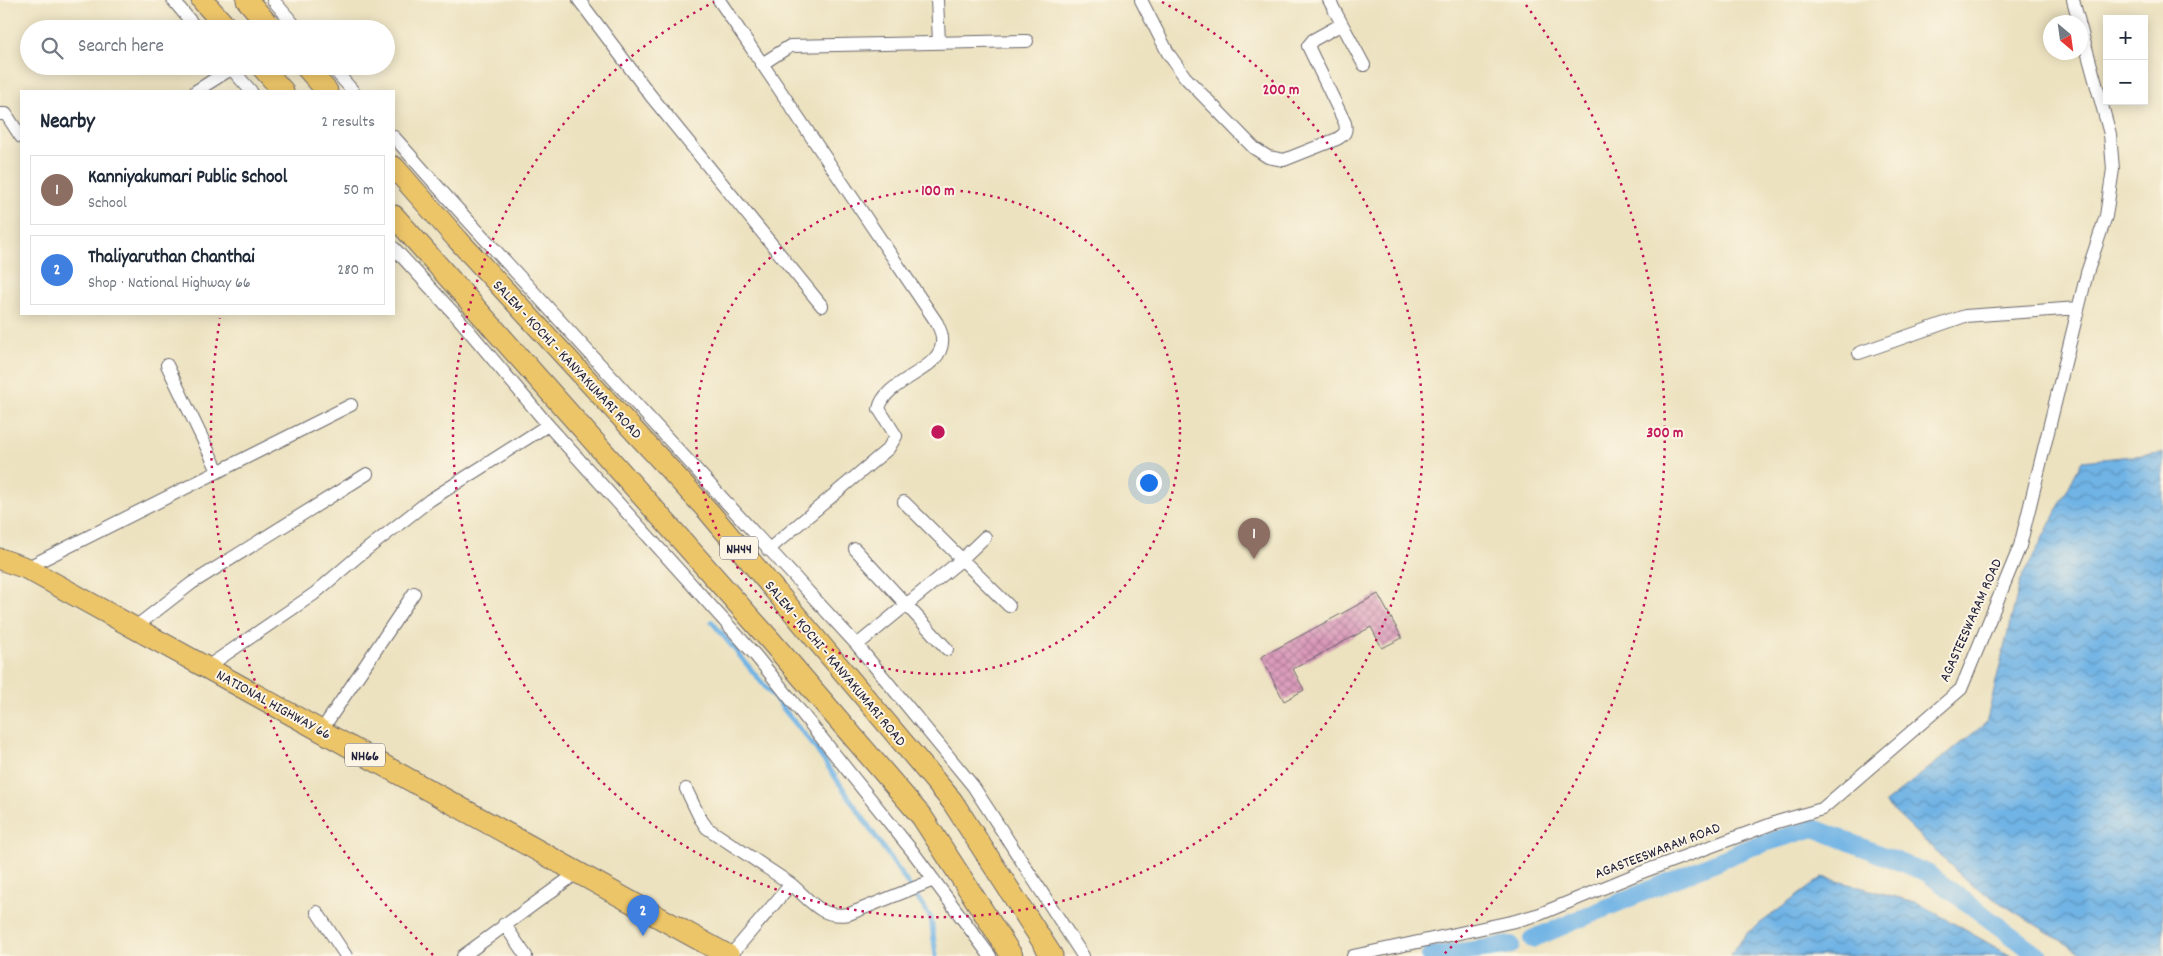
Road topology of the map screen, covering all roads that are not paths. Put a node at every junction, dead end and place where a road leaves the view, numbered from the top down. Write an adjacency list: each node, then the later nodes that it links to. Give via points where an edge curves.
1 (173, 0): 12 (street)
2 (202, 0): 13 (highway)
3 (247, 0): 14 (highway)
4 (273, 0): 15 (street)
5 (580, 0): 38 (street, via 651,96)
6 (719, 0): 20 (street)
7 (937, 0): 18 (street)
8 (1141, 0): 16 (street, via 1168,53 1185,77 1254,148 1268,157 1284,160 1337,139 1347,131 1308,46)
9 (1330, 0): 16 (street)
10 (2073, 0): 11 (street)
11 (2078, 15)
12 (190, 20)
13 (220, 20)
14 (264, 20)
15 (290, 20)
16 (1342, 24): 21 (street)
17 (1027, 41): 18 (street)
18 (938, 42): 20 (street, via 790,46)
19 (2088, 55): 39 (street, AGASTEESWARAM ROAD, via 2110,134 2113,169 2106,216 2086,273)
20 (762, 64): 49 (street, via 937,323 942,339 941,351 931,362 892,389 880,402 879,409 896,436 888,449)
21 (1364, 65)
22 (220, 75): 27 (street)
23 (236, 75): 28 (street)
24 (269, 75): 29 (highway)
25 (313, 75): 30 (highway)
26 (339, 75): 31 (street)
27 (197, 90)
28 (250, 90)
29 (282, 90)
30 (326, 90)
31 (352, 90)
32 (0, 114): 33 (street, via 6,114)
33 (20, 136)
34 (395, 138): 49 (street)
35 (395, 168): 73 (highway, SALEM - KOCHI - KANYAKUMARI ROAD / NH44, via 709,512 952,801)
36 (395, 217): 72 (highway, NH44, via 770,640 922,817)
37 (395, 249): 43 (street)
38 (822, 306)
39 (2078, 308): 40 (street, via 1965,316); 75 (street, AGASTEESWARAM ROAD, via 2020,546 1961,689 1822,809 1777,822 1637,874 1540,914)
40 (1859, 352)
41 (167, 365): 44 (street)
42 (351, 405): 44 (street)
43 (548, 425): 59 (street, via 430,500 314,594); 63 (street, via 756,656)
44 (218, 472): 52 (street)
45 (367, 474): 56 (street, via 192,583)
46 (904, 502): 51 (street)
47 (985, 537): 51 (street)
48 (855, 549): 54 (street)
49 (768, 550): 57 (street)
50 (0, 559): 52 (highway, NATIONAL HIGHWAY 66 / NH66)
51 (961, 560): 54 (street); 55 (street)
52 (26, 568): 56 (highway, NATIONAL HIGHWAY 66 / NH66)
53 (414, 593): 60 (street)
54 (906, 606): 57 (street); 58 (street)
55 (1009, 606)
56 (134, 628): 59 (highway, NATIONAL HIGHWAY 66 / NH66)
57 (857, 645): 74 (street, via 973,786)
58 (947, 649)
59 (207, 667): 60 (highway, NATIONAL HIGHWAY 66 / NH66)
60 (322, 731): 62 (highway, NATIONAL HIGHWAY 66 / NH66)
61 (686, 788): 64 (street, via 707,828)
62 (578, 872): 66 (street); 70 (highway, NATIONAL HIGHWAY 66 / NH66)
63 (934, 880): 64 (street, via 837,916 825,913); 71 (street)
64 (791, 884): 70 (street)
65 (317, 912): 67 (street)
66 (504, 924): 68 (street); 69 (street)
67 (346, 956)
68 (463, 956)
69 (526, 956)
70 (729, 956)
71 (990, 956)
72 (1012, 956)
73 (1052, 956)
74 (1083, 956)
75 (1353, 956)

